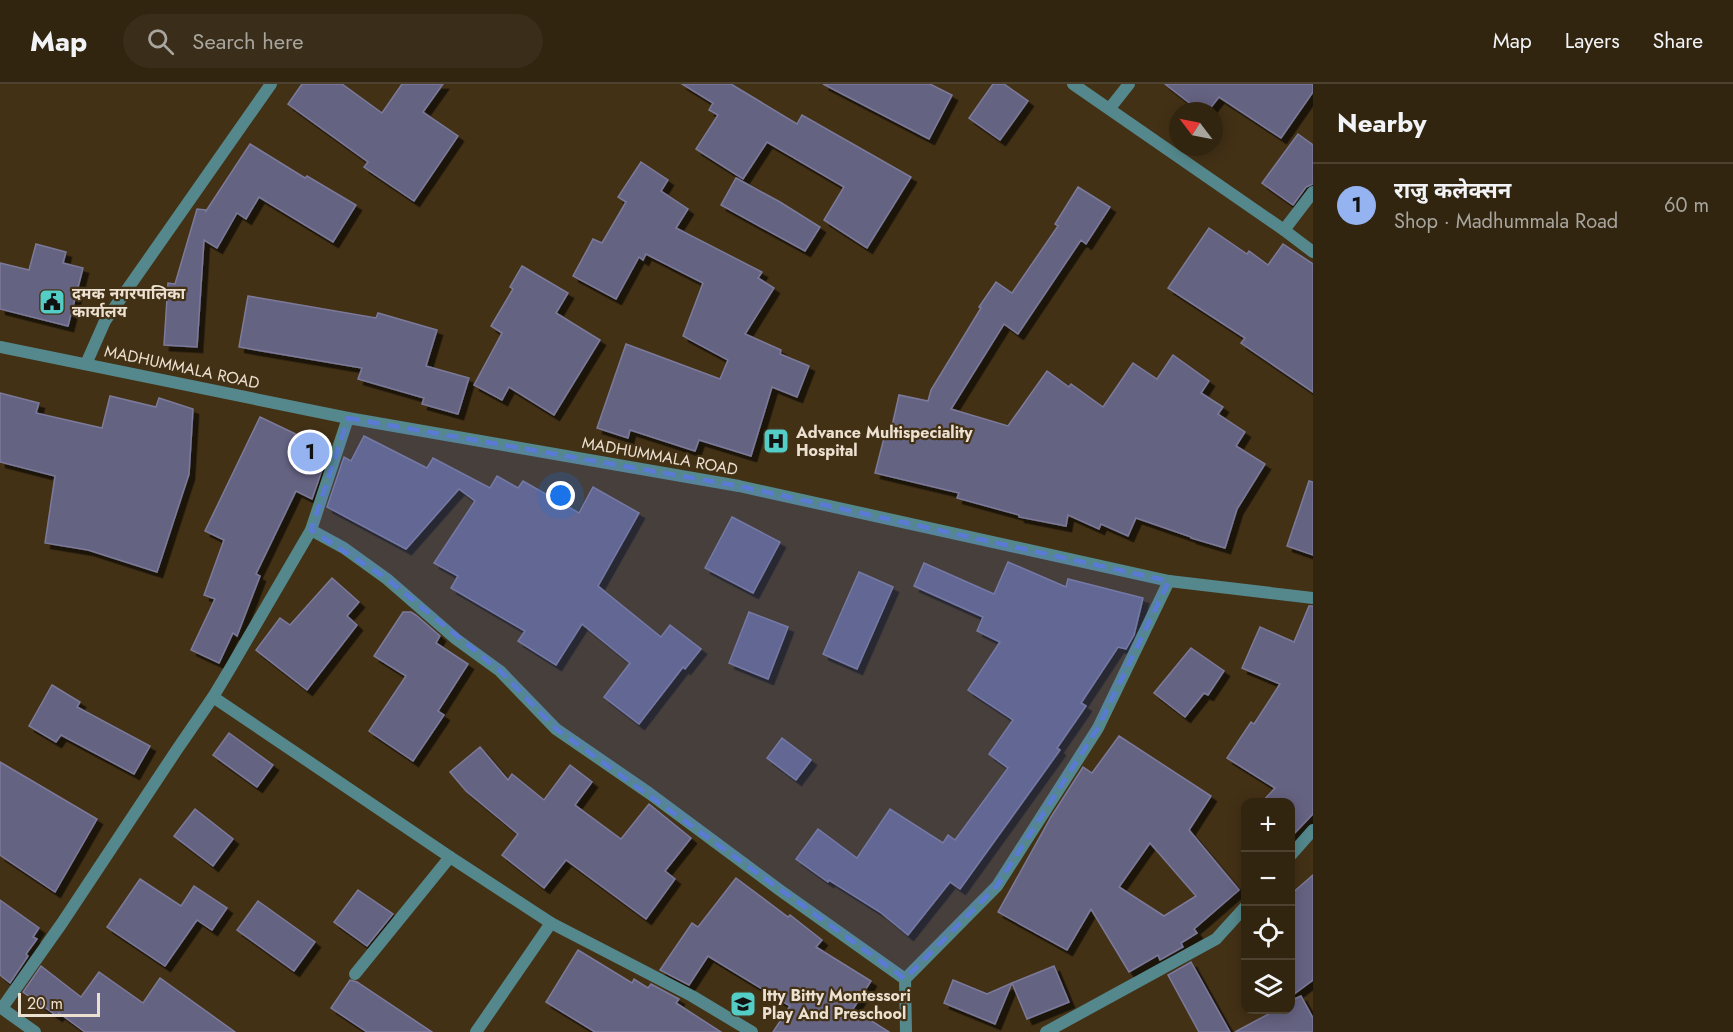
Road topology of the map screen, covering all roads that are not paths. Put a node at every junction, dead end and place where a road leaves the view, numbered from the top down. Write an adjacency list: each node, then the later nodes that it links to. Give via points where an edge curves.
1 (271, 84): 9 (street, via 105,321)
2 (1073, 84): 4 (street)
3 (1129, 84): 4 (street)
4 (1110, 108): 6 (street)
5 (1313, 192): 6 (street)
6 (1284, 230): 7 (street)
7 (1313, 252)
8 (0, 347): 9 (street, MADHUMMALA ROAD)
9 (86, 364): 10 (street, MADHUMMALA ROAD)
10 (348, 418): 11 (street); 12 (street, MADHUMMALA ROAD, via 739,486)
11 (311, 530): 14 (street); 21 (street, via 387,579 500,671 556,729)
12 (1169, 581): 13 (street, MADHUMMALA ROAD); 21 (street, via 1098,728 997,885)
13 (1313, 598)
14 (213, 697): 17 (street); 22 (street)
15 (1313, 830): 16 (street)
16 (1294, 852)
17 (450, 858): 19 (street); 20 (street)
18 (1241, 911): 27 (street, via 1216,939)
19 (550, 923): 24 (street); 25 (street, via 692,996)
20 (355, 974)
21 (905, 979): 26 (street)
22 (1, 1008): 23 (street)
23 (35, 1032)
24 (476, 1032)
25 (752, 1032)
26 (906, 1032)
27 (1046, 1032)

